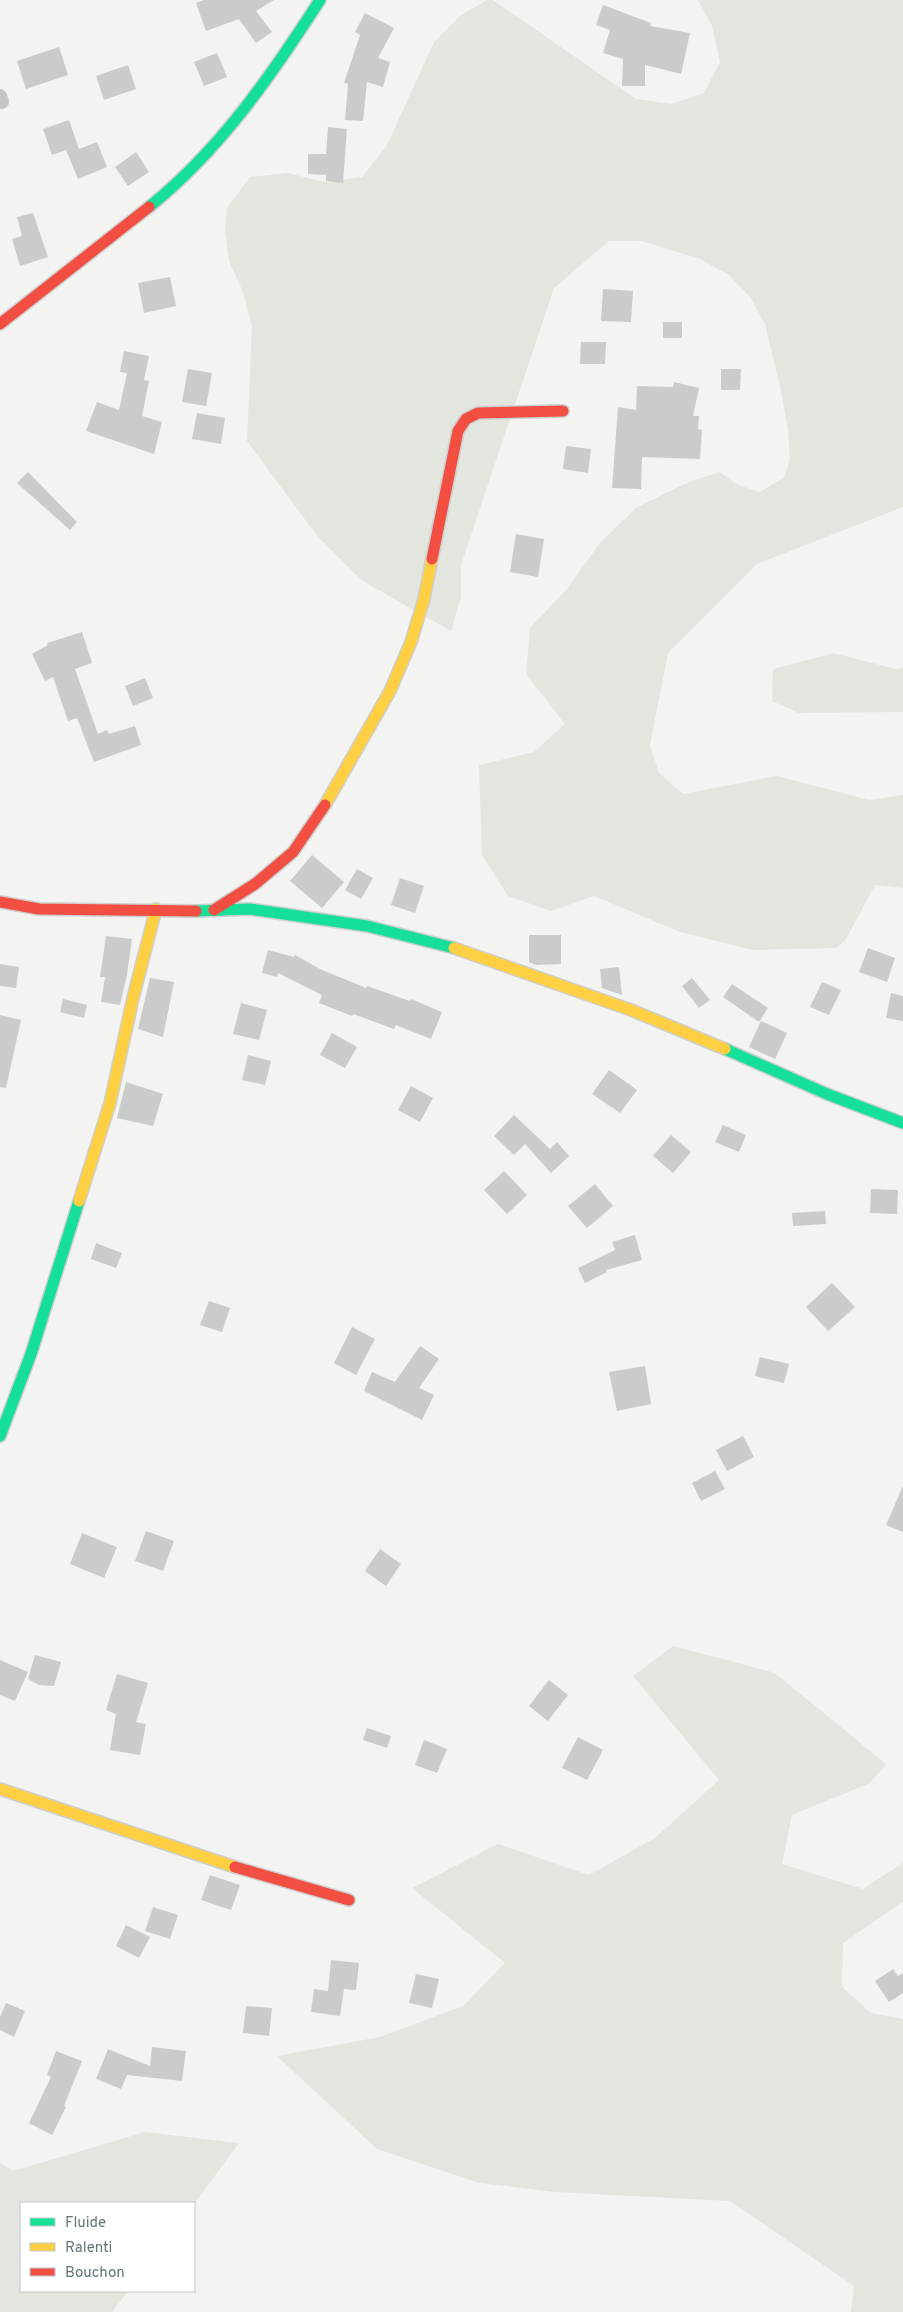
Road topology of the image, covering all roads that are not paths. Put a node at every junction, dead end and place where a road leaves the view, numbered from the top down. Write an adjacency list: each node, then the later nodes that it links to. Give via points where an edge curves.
1 (320, 0): 2 (street, via 270,77 224,135 166,193)
2 (0, 324)
3 (563, 411): 6 (street, via 478,413 466,419 458,431 424,599 411,642 390,691 331,796 293,852 255,884)
4 (0, 902): 5 (street, via 39,909)
5 (156, 909): 6 (street); 8 (street, via 132,998 110,1103 31,1354)
6 (211, 911): 7 (street, via 250,909 367,926 462,950 658,1020 827,1094)
7 (903, 1123)
8 (0, 1436)
9 (0, 1789): 10 (street, via 210,1860)
10 (349, 1900)

